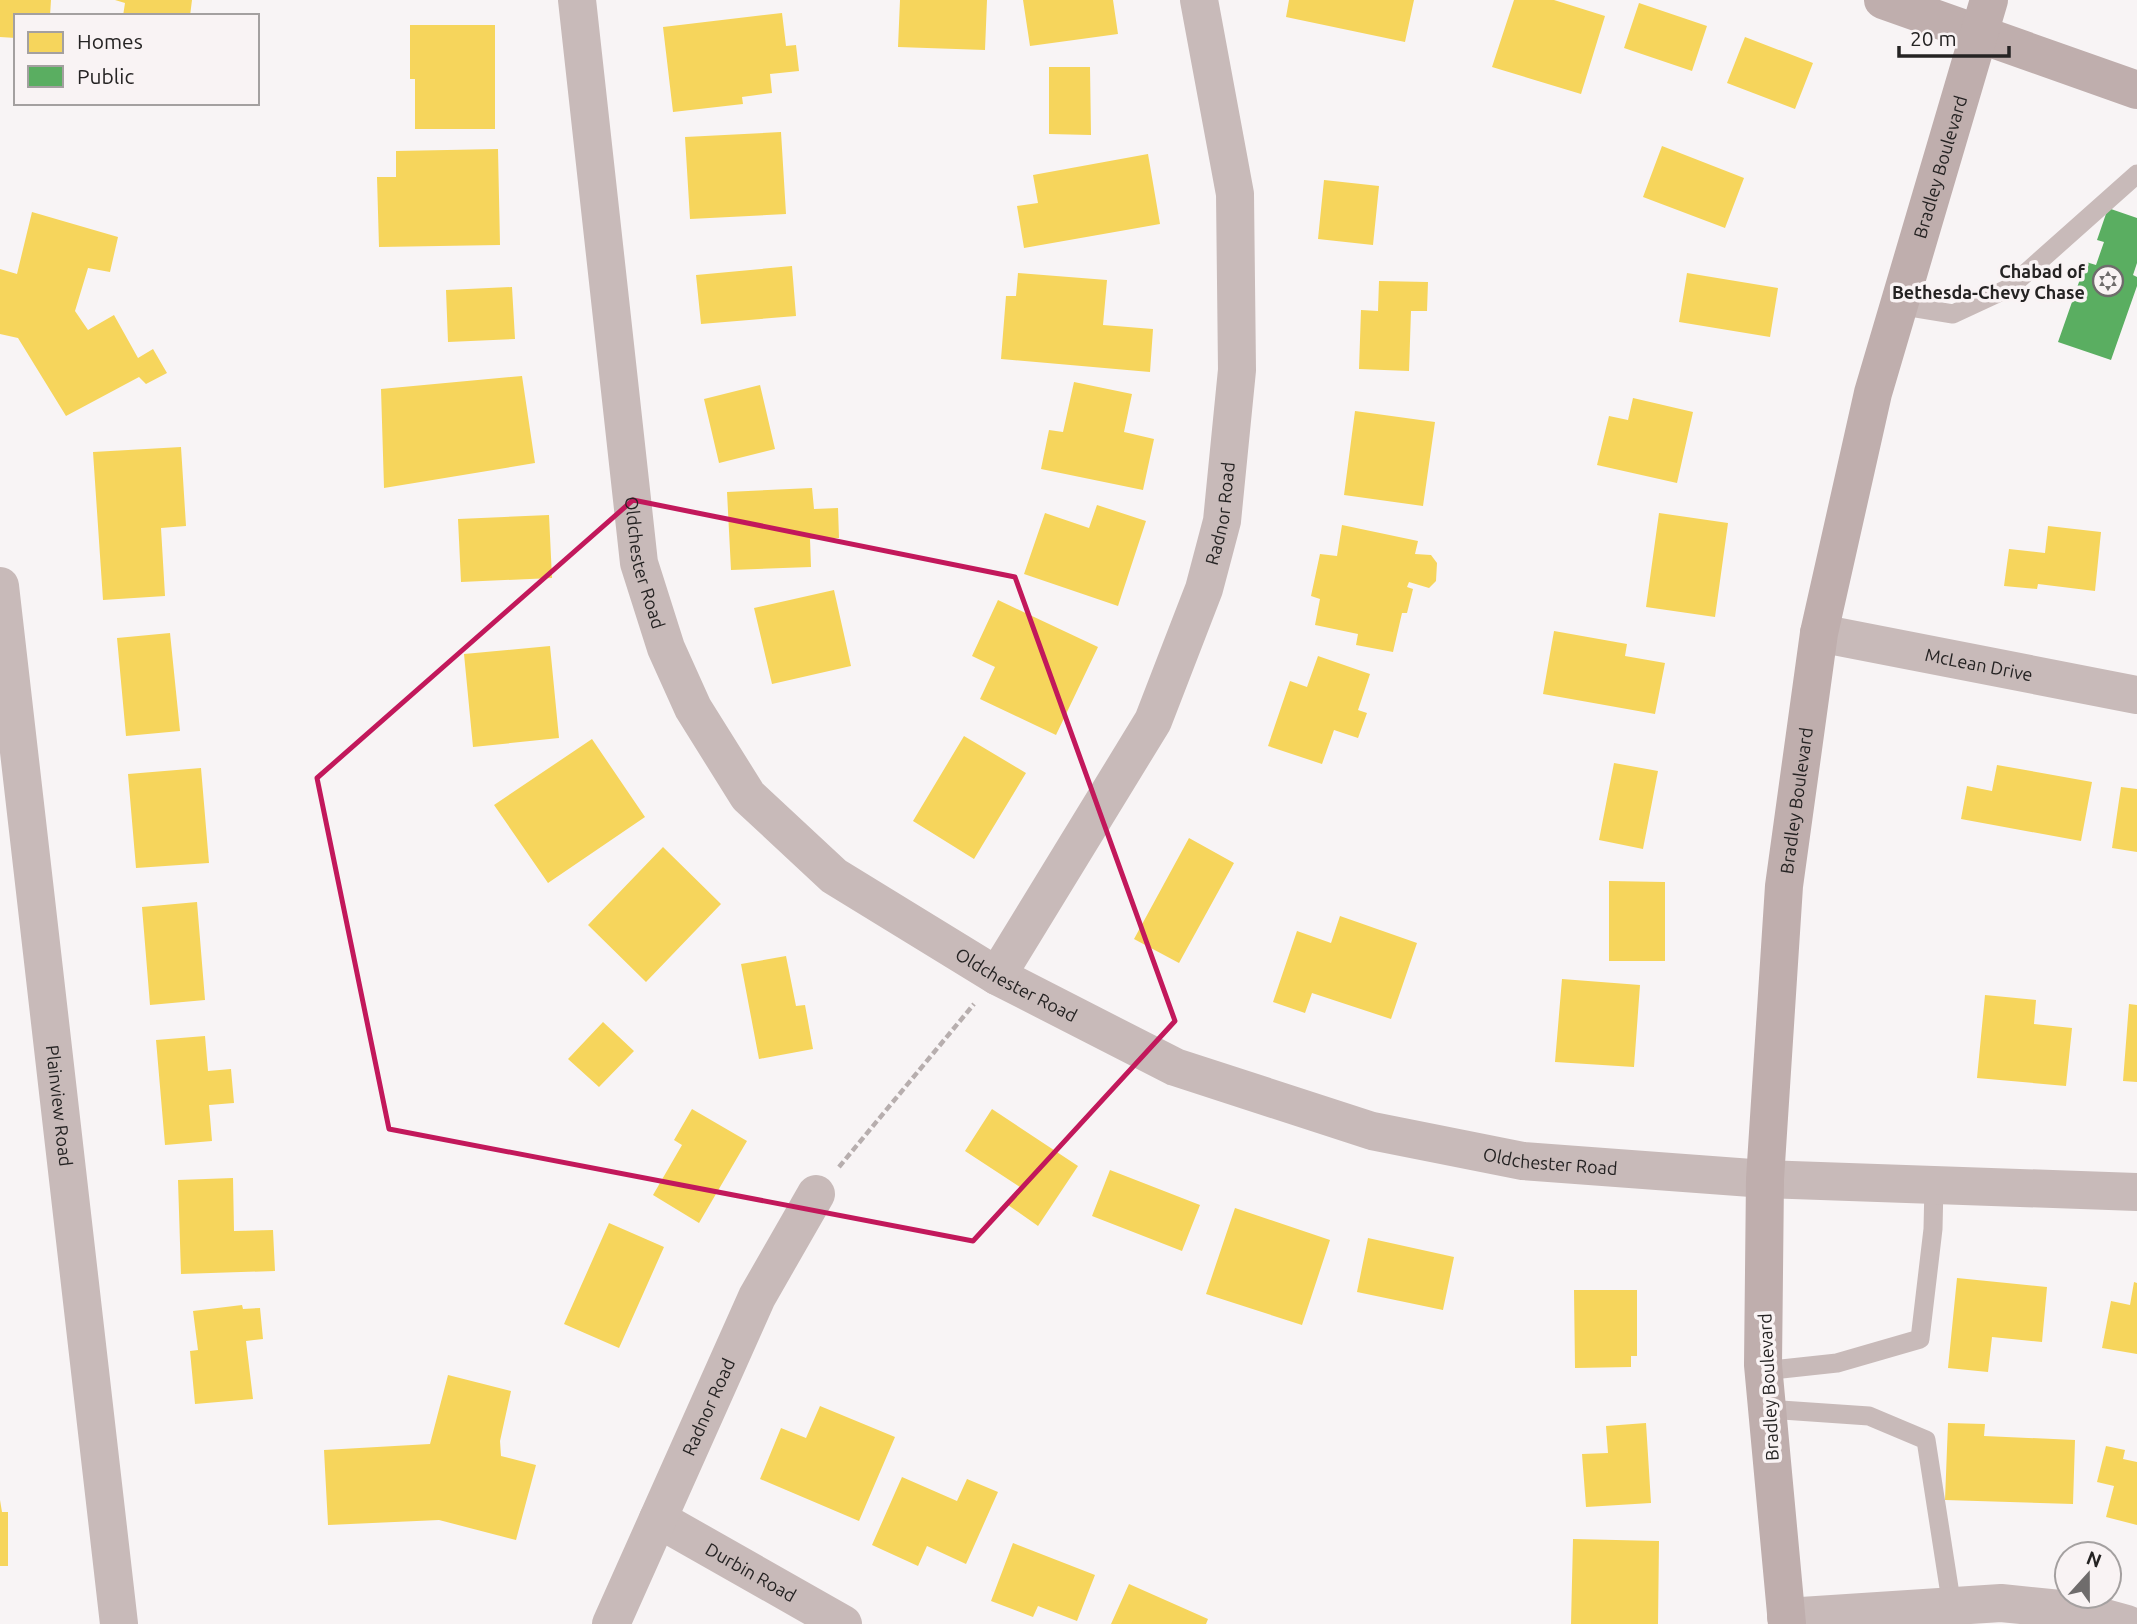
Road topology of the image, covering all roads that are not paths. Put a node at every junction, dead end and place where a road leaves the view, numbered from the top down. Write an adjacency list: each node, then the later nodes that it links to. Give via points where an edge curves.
1 (577, 0): 11 (street, Oldchester Road, via 639,564 666,648 693,708 748,796 834,876)
2 (1199, 0): 11 (street, Radnor Road, via 1235,194 1237,370 1222,521 1204,589 1153,721)
3 (1883, 0): 4 (main road)
4 (1983, 18): 5 (main road); 7 (main road, Bradley Boulevard)
5 (2137, 90)
6 (2137, 174): 7 (lane, via 2009,288 1953,314)
7 (1898, 305): 9 (main road, Bradley Boulevard, via 1872,393)
8 (0, 586): 21 (street, Plainview Road)
9 (1819, 633): 10 (street, McLean Drive); 12 (main road, Bradley Boulevard, via 1784,886)
10 (2137, 695)
11 (997, 976): 12 (street, Oldchester Road, via 1175,1067 1372,1130 1523,1161)
12 (1765, 1179): 13 (street, Oldchester Road); 16 (main road, Bradley Boulevard)
13 (1934, 1185): 14 (street, Oldchester Road); 16 (lane, via 1920,1339 1837,1363)
14 (2137, 1192)
15 (816, 1195): 18 (street, Radnor Road, via 757,1297)
16 (1763, 1371): 17 (main road, Bradley Boulevard)
17 (1767, 1409): 19 (lane, via 1869,1416 1926,1440); 20 (main road, Bradley Boulevard)
18 (658, 1519): 22 (street, Radnor Road); 23 (street, Durbin Road)
19 (1952, 1606): 20 (street); 24 (street, via 2015,1604 2080,1611)
20 (1787, 1621)
21 (119, 1624)
22 (611, 1624)
23 (843, 1624)
24 (2127, 1624)

